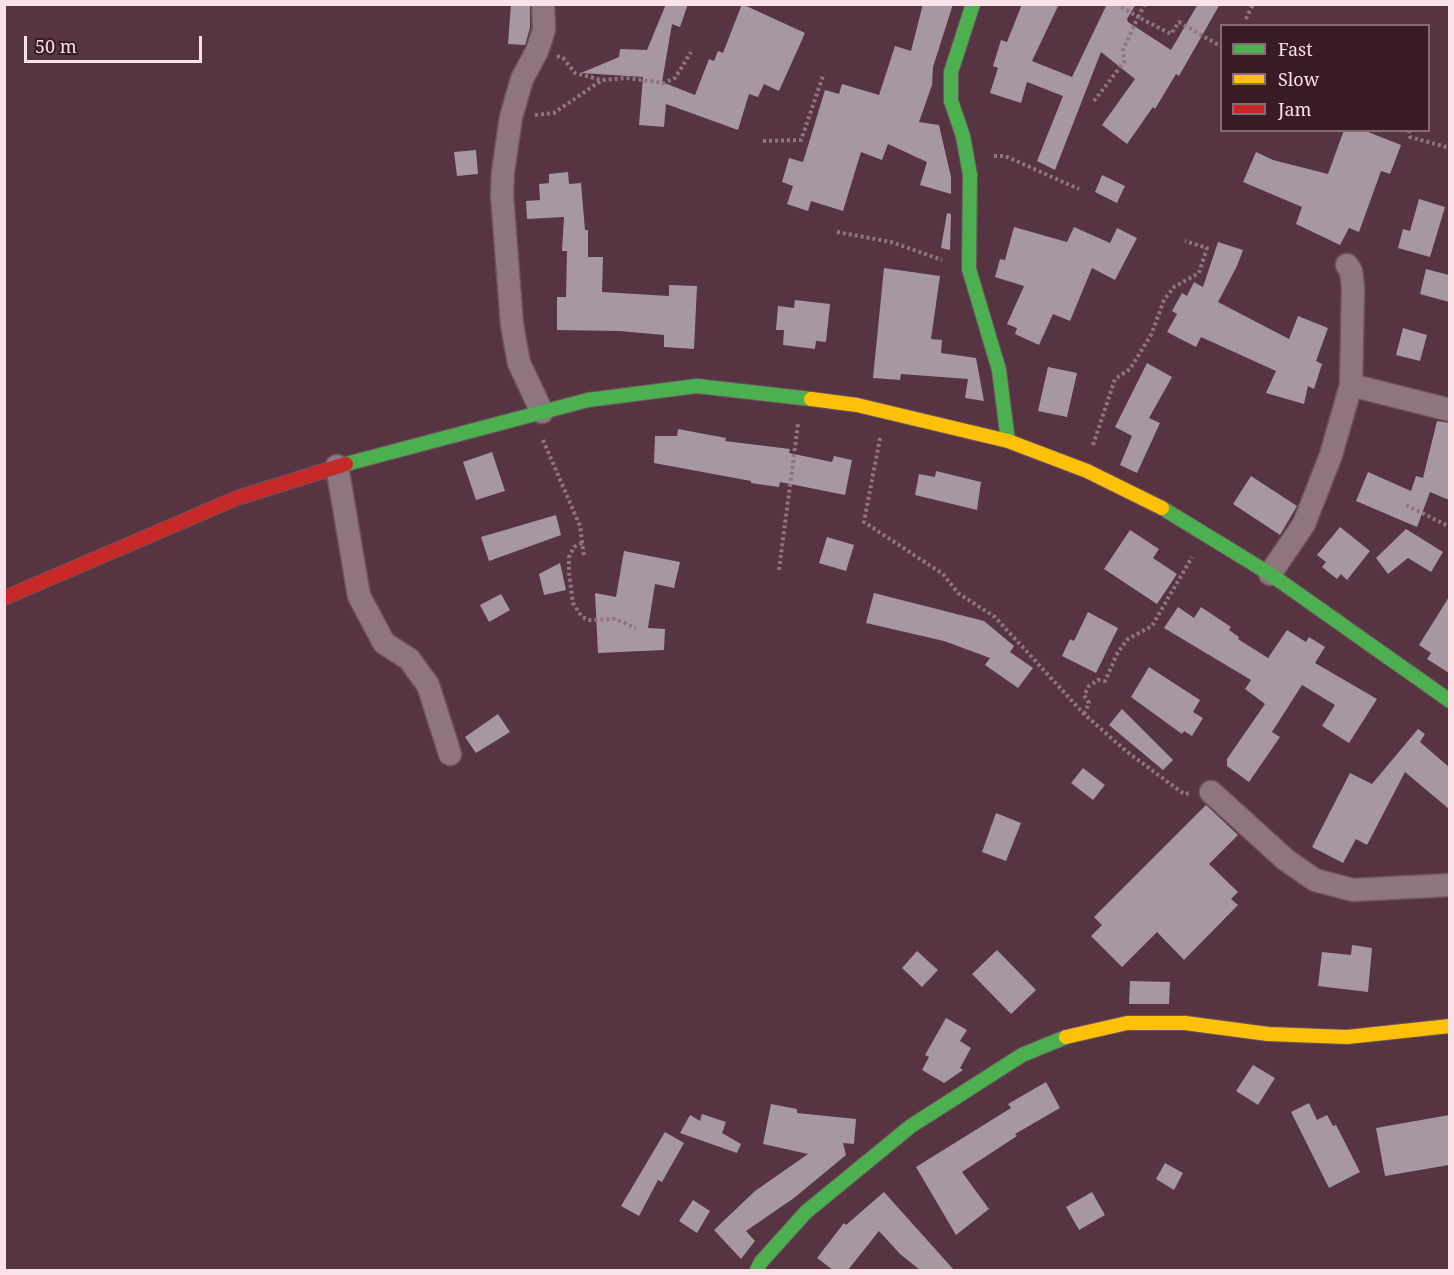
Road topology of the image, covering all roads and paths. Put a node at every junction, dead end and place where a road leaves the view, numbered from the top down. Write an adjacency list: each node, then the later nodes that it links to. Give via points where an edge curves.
1 (543, 4): 9 (street, via 544,30)
2 (973, 4): 18 (street, via 951,72 951,100)
3 (1117, 4): 6 (path)
4 (1145, 4): 6 (path)
5 (1252, 4): 7 (path)
6 (1138, 17): 8 (path, via 1171,34 1179,22); 13 (path, via 1123,50 1124,62)
7 (1246, 19)
8 (1220, 46)
9 (537, 51): 12 (path, via 563,58 575,73); 14 (street, via 522,79)
10 (691, 52): 12 (path, via 675,78 664,83 627,78)
11 (823, 76): 16 (path, via 801,140)
12 (602, 80): 14 (path, via 554,113)
13 (1094, 101)
14 (511, 117): 28 (street, via 503,172 507,280 519,363)
15 (1409, 132): 17 (path, via 1410,137)
16 (763, 141)
17 (1449, 148)
18 (968, 154): 19 (path, via 1005,156); 23 (street)
19 (1079, 189)
20 (837, 232): 23 (path, via 891,242)
21 (1185, 240): 31 (path, via 1207,248 1199,273 1174,286 1130,369 1115,379)
22 (1347, 265): 24 (street, via 1353,288)
23 (969, 269): 29 (street, via 999,370)
24 (1351, 385): 26 (street); 38 (street, via 1304,524)
25 (802, 396): 27 (street); 28 (street, via 697,386 610,396); 37 (path)
26 (1449, 410)
27 (885, 411): 29 (street); 42 (path, via 864,522 943,574 958,592 995,617)
28 (537, 413): 30 (street); 35 (path, via 580,526)
29 (1008, 441): 31 (street)
30 (337, 466): 39 (street, via 237,498); 43 (street, via 359,596 384,643 409,659 428,685)
31 (1087, 471): 34 (street)
32 (1407, 505): 33 (path)
33 (1449, 527)
34 (1206, 534): 38 (street); 42 (path, via 1152,626 1128,639 1105,681 1098,680 1089,686 1084,695 1089,703)
35 (582, 543): 36 (path); 40 (path, via 574,547 569,557 573,603 582,617 589,620 615,619)
36 (584, 557)
37 (779, 570)
38 (1270, 574): 41 (street)
39 (4, 598)
40 (636, 628)
41 (1449, 701)
42 (1084, 714): 44 (path, via 1184,794)
43 (450, 754)
44 (1211, 792): 45 (street, via 1286,860 1315,880 1353,890)
45 (1449, 885)
46 (1449, 1026): 47 (street, via 1347,1037 1268,1034 1185,1023 1127,1023 1077,1033 1022,1055 910,1126 806,1212)
47 (757, 1270)

